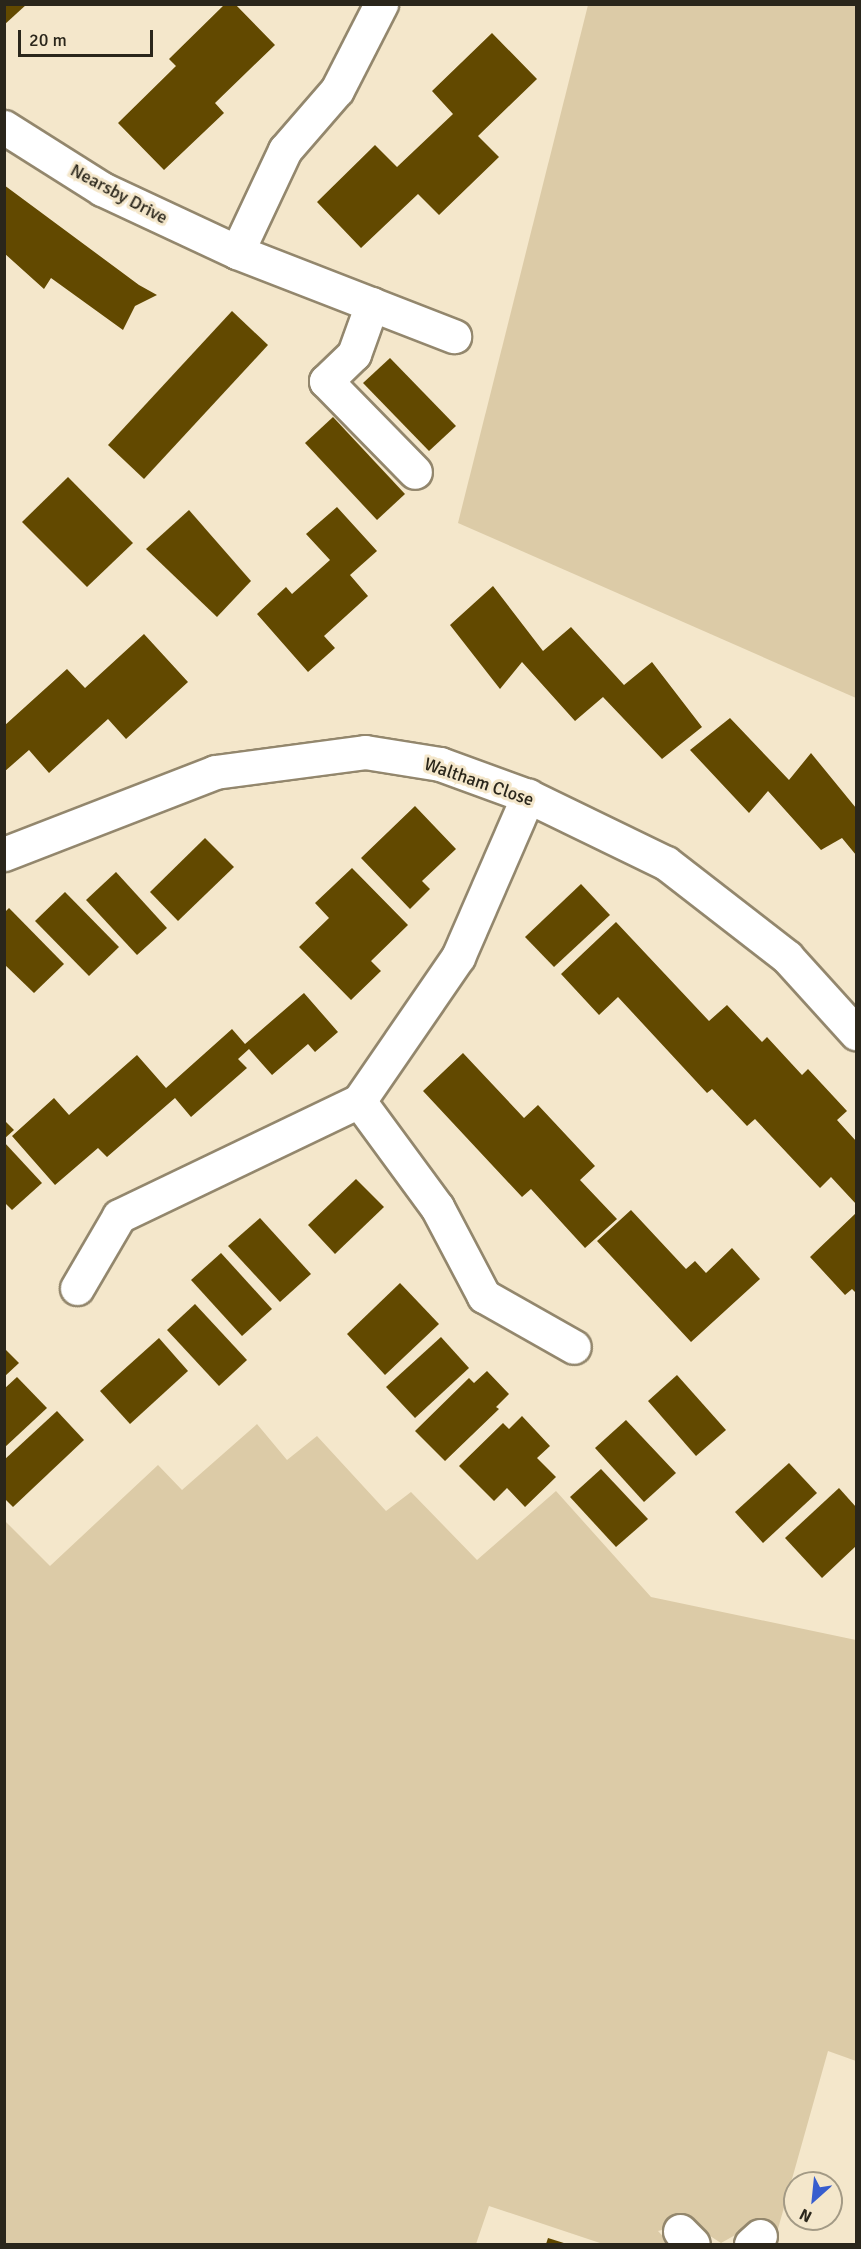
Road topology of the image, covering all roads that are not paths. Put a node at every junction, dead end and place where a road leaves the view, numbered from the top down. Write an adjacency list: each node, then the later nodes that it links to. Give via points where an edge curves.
1 (381, 4): 3 (street, via 337,90 285,150)
2 (4, 127): 3 (street, Nearsby Drive, via 102,189)
3 (237, 252): 4 (street, Nearsby Drive)
4 (372, 304): 5 (street, Nearsby Drive); 6 (street, via 354,354 326,381)
5 (454, 336)
6 (415, 472)
7 (528, 796): 8 (street, Waltham Close, via 440,764 365,752 215,772); 9 (street, Waltham Close, via 666,863 787,957); 10 (street, via 458,957)
8 (4, 854)
9 (856, 1033)
10 (359, 1101): 11 (street, via 119,1216); 12 (street, via 437,1207 484,1296)
11 (77, 1288)
12 (574, 1347)

